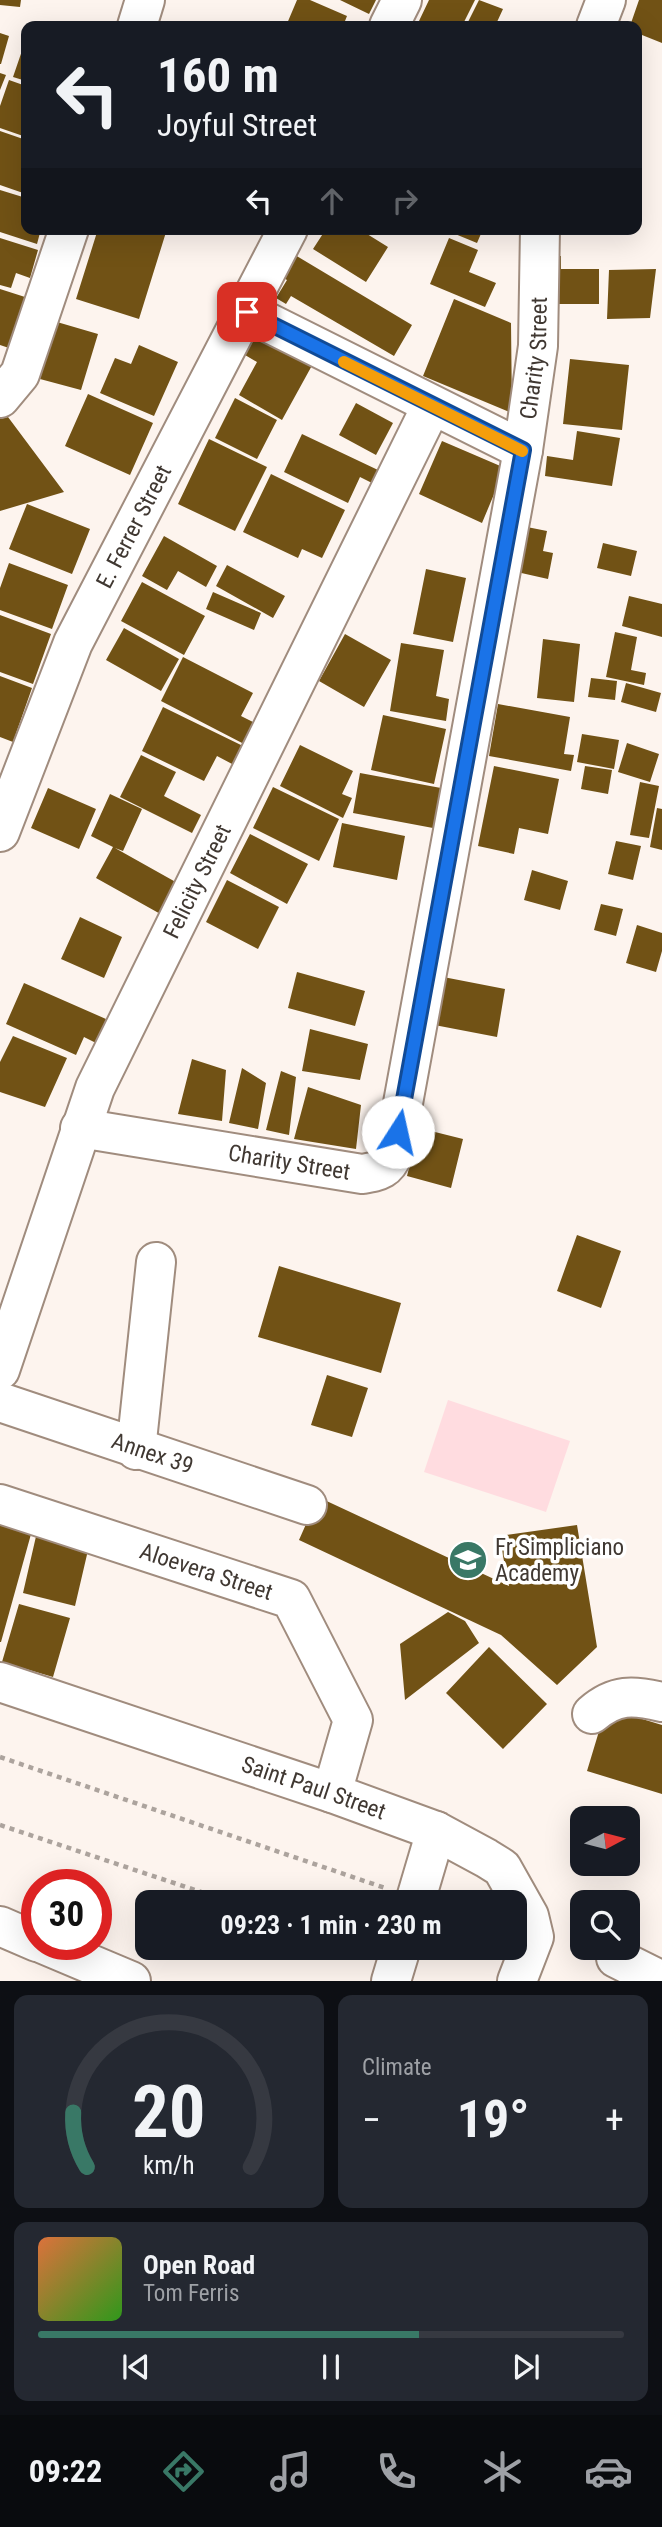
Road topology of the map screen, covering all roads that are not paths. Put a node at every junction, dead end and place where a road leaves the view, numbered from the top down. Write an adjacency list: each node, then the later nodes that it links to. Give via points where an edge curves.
1 (145, 0): 4 (street)
2 (402, 0): 5 (street)
3 (606, 0): 6 (street)
4 (138, 21)
5 (392, 21)
6 (598, 21)
7 (67, 235): 11 (street, via 20,374)
8 (285, 235): 10 (street, E. Ferrer Street)
9 (540, 235): 13 (street, Charity Street, via 538,346)
10 (247, 312): 12 (street); 14 (street, E. Ferrer Street, via 73,643)
11 (0, 398)
12 (431, 407): 13 (street); 15 (street, Felicity Street, via 95,1088)
13 (523, 450): 15 (street, Charity Street, via 389,1164 382,1171 362,1174)
14 (0, 832)
15 (80, 1128): 17 (street, Felicity Street)
16 (156, 1262): 20 (street)
17 (14, 1279): 18 (street, Felicity Street)
18 (0, 1370)
19 (0, 1402): 20 (street, Annex 39)
20 (136, 1450): 22 (street, Annex 39)
21 (0, 1504): 26 (street, Aloevera Street, via 292,1599 352,1716)
22 (306, 1504)
23 (0, 1682): 26 (street, Saint Paul Street)
24 (662, 1702): 25 (street, via 633,1695 608,1700)
25 (592, 1714)
26 (332, 1793): 27 (street, Saint Paul Street)
27 (436, 1831): 28 (street); 36 (street, Saint Paul Street, via 502,1868 523,1906 534,1937)
28 (419, 1890)
29 (0, 1926): 30 (street)
30 (21, 1935)
31 (81, 1960): 34 (street)
32 (397, 1960): 35 (street)
33 (620, 1960): 37 (street)
34 (131, 1981)
35 (391, 1981)
36 (517, 1981)
37 (662, 1981)

